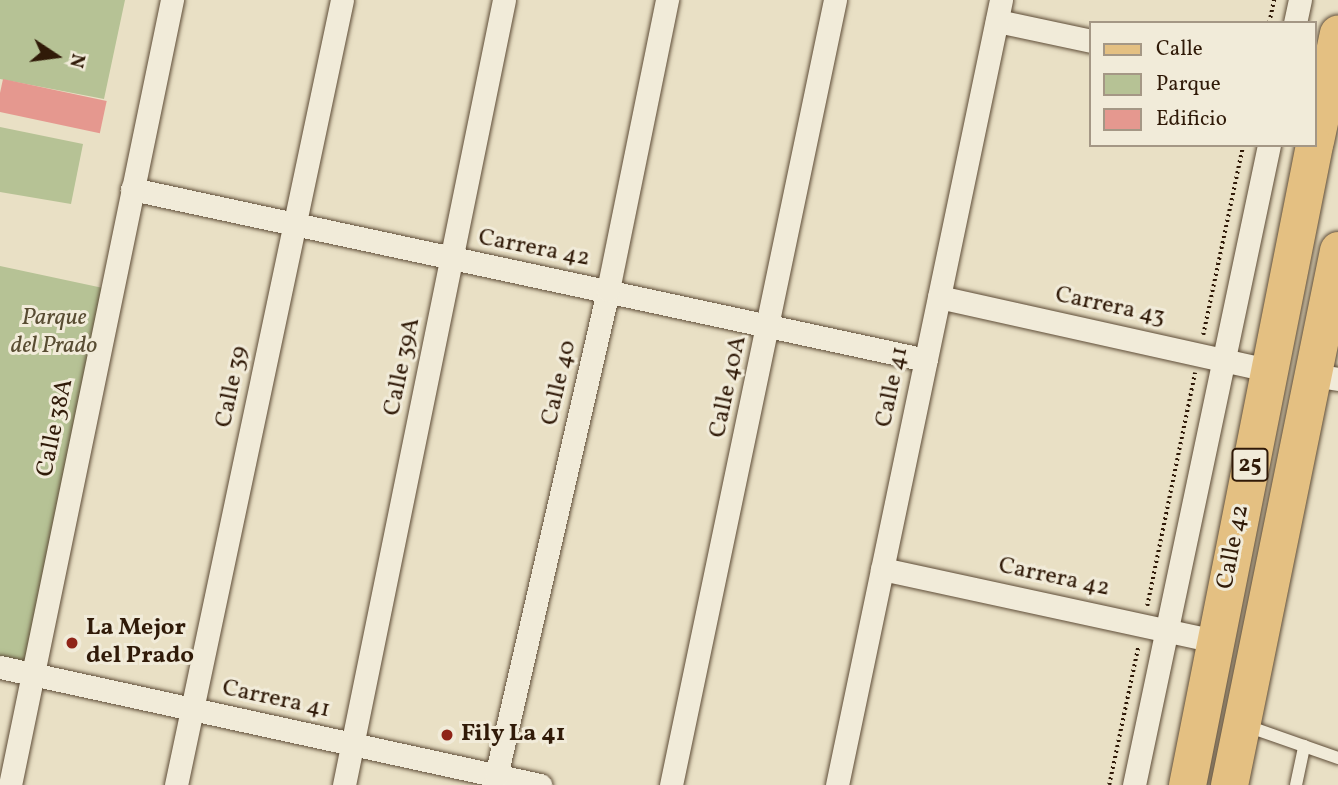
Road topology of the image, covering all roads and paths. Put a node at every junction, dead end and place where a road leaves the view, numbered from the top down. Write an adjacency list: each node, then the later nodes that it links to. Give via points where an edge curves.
1 (172, 0): 18 (street, Calle 38A)
2 (342, 0): 19 (street, Calle 39)
3 (504, 0): 21 (street, Calle 39A)
4 (667, 0): 22 (street, Calle 40)
5 (835, 0): 24 (street, Calle 40A)
6 (1274, 0): 9 (path)
7 (1300, 0): 10 (street)
8 (999, 11): 12 (street); 23 (street, Calle 41)
9 (1269, 21)
10 (1295, 21)
11 (1338, 33): 13 (main road, Calle 42 / 25)
12 (1090, 41)
13 (1320, 90): 14 (main road, Calle 42 / 25)
14 (1317, 122)
15 (1243, 147): 25 (path)
16 (1269, 147): 26 (street)
17 (1314, 147): 28 (main road, Calle 42 / 25)
18 (132, 190): 19 (street, Carrera 42); 35 (street, Calle 38A)
19 (294, 226): 21 (street, Carrera 42); 36 (street, Calle 39)
20 (1338, 250): 29 (main road, Calle 42 / 25)
21 (452, 260): 22 (street, Carrera 42); 38 (street, Calle 39A)
22 (608, 290): 24 (street, Carrera 42); 41 (street, Calle 40)
23 (939, 297): 25 (street, Carrera 43); 27 (street, Calle 41)
24 (769, 328): 27 (street, Carrera 42); 46 (street, Calle 40A)
25 (1200, 354): 26 (street, Carrera 43); 31 (path)
26 (1224, 359): 28 (street, Carrera 43); 32 (street)
27 (926, 360): 30 (street, Calle 41)
28 (1269, 370): 33 (main road, Calle 42 / 25)
29 (1325, 377): 37 (main road, Calle 42 / 25)
30 (882, 569): 31 (street, Carrera 42); 47 (street, Calle 41)
31 (1143, 624): 32 (street, Carrera 42); 48 (path)
32 (1167, 629): 33 (street, Carrera 42); 49 (street)
33 (1215, 641): 50 (main road, Calle 42 / 25)
34 (0, 667): 35 (street, Carrera 41)
35 (33, 674): 36 (street, Carrera 41); 42 (street, Calle 38A)
36 (191, 709): 38 (street, Carrera 41); 43 (street, Calle 39)
37 (1241, 723): 39 (lane); 51 (main road, Calle 42 / 25)
38 (352, 744): 41 (street, Carrera 41); 44 (street)
39 (1304, 746): 40 (lane); 52 (lane)
40 (1338, 758)
41 (496, 776): 45 (street, Carrera 41)
42 (10, 785)
43 (176, 785)
44 (344, 785)
45 (540, 785)
46 (671, 785)
47 (837, 785)
48 (1109, 785)
49 (1134, 785)
50 (1186, 785)
51 (1229, 785)
52 (1296, 785)

